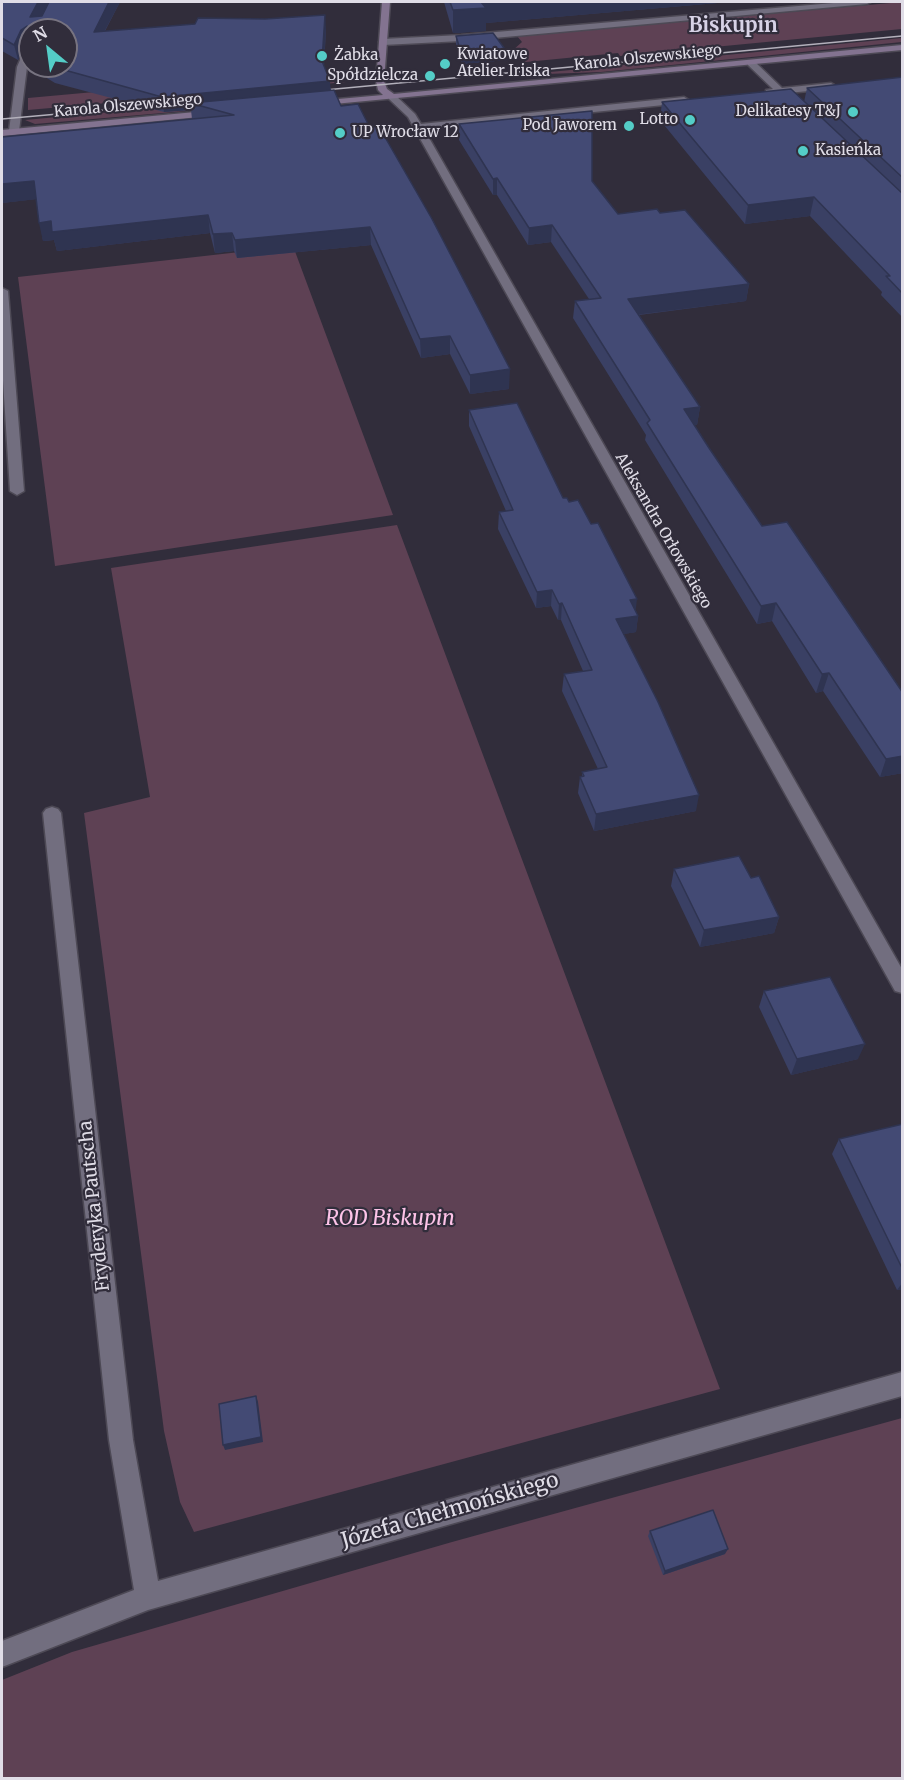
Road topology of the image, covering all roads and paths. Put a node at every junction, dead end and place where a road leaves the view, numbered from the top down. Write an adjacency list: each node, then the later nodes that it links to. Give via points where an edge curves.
1 (386, 2): 5 (street)
2 (777, 2): 4 (street)
3 (867, 2): 4 (street, Karola Olszewskiego)
4 (786, 10): 5 (street, Karola Olszewskiego)
5 (383, 42): 12 (street, via 381,85)
6 (903, 48): 7 (street, Karola Olszewskiego)
7 (751, 63): 10 (street); 12 (street, Karola Olszewskiego)
8 (20, 78): 18 (street)
9 (839, 85): 10 (street)
10 (780, 91): 11 (street); 14 (street)
11 (762, 93)
12 (392, 97): 15 (street, Karola Olszewskiego); 17 (street, Aleksandra Orłowskiego)
13 (700, 99): 17 (street)
14 (789, 99)
15 (307, 105)
16 (224, 112): 18 (street, Karola Olszewskiego)
17 (418, 127): 23 (street, Aleksandra Orłowskiego)
18 (14, 132): 19 (street, Karola Olszewskiego)
19 (2, 133)
20 (2, 291): 21 (street)
21 (17, 491)
22 (52, 813): 25 (street, Fryderyka Pautscha, via 121,1440)
23 (903, 985)
24 (903, 1384): 25 (street, Józefa Chełmońskiego)
25 (148, 1597): 26 (street, Józefa Chełmońskiego)
26 (2, 1654)

